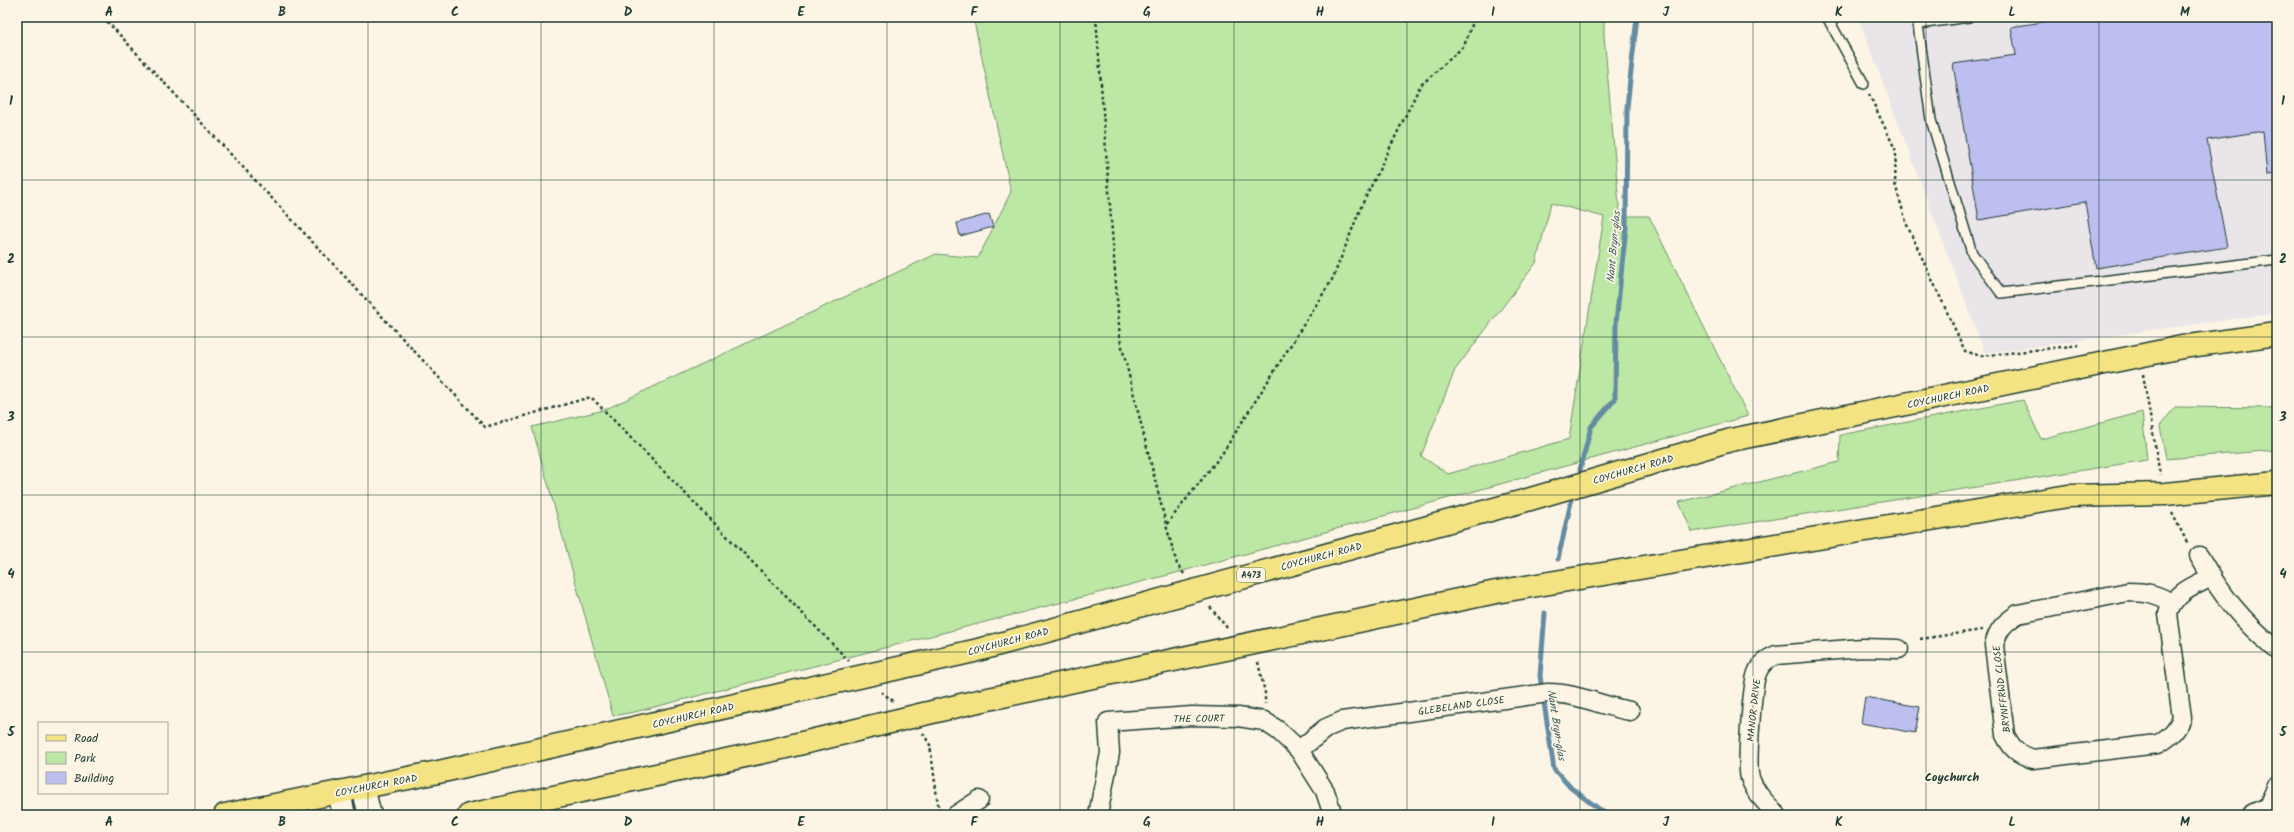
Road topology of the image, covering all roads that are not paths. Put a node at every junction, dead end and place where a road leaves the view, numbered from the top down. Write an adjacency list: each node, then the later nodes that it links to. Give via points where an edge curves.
1 (1827, 17): 4 (lane)
2 (1969, 17): 3 (lane)
3 (1918, 20): 5 (lane, via 1931,120 1972,253 2001,293)
4 (1864, 84)
5 (2277, 260)
6 (2277, 334): 16 (main road, COYCHURCH ROAD / A473, via 2182,347 1731,440 1527,500 974,650)
7 (2277, 483): 18 (main road, via 2165,494 2068,496 1496,592 914,716)
8 (2195, 553): 9 (street)
9 (2212, 577): 10 (street, via 2187,589); 12 (street, via 2225,599 2246,623)
10 (2172, 603): 10 (street, BRYNFFRWD CLOSE, via 2157,595 2128,592 2018,614 2003,624 1997,632 1994,646 2005,735 2011,746 2019,754 2033,759 2158,744 2169,738 2182,718 2168,614)
11 (1899, 649): 29 (street, MANOR DRIVE, via 1862,648 1776,655 1765,660 1756,674 1747,762 1755,790)
12 (2277, 650)
13 (1630, 711): 14 (street, GLEBELAND CLOSE, via 1608,707 1566,693 1539,694 1342,721 1326,728)
14 (1299, 750): 27 (street, THE COURT, via 1264,721 1192,716 1108,722 1110,753); 28 (street, THE COURT, via 1325,790)
15 (2277, 786): 20 (street)
16 (363, 788): 17 (main road, COYCHURCH ROAD / A473); 23 (street)
17 (338, 792): 21 (main road, COYCHURCH ROAD / A473); 22 (street)
18 (562, 796): 24 (main road); 25 (street)
19 (979, 800): 26 (street)
20 (2266, 809)
21 (224, 815)
22 (344, 815)
23 (370, 815)
24 (469, 815)
25 (511, 815)
26 (956, 815)
27 (1098, 815)
28 (1333, 815)
29 (1777, 815)

